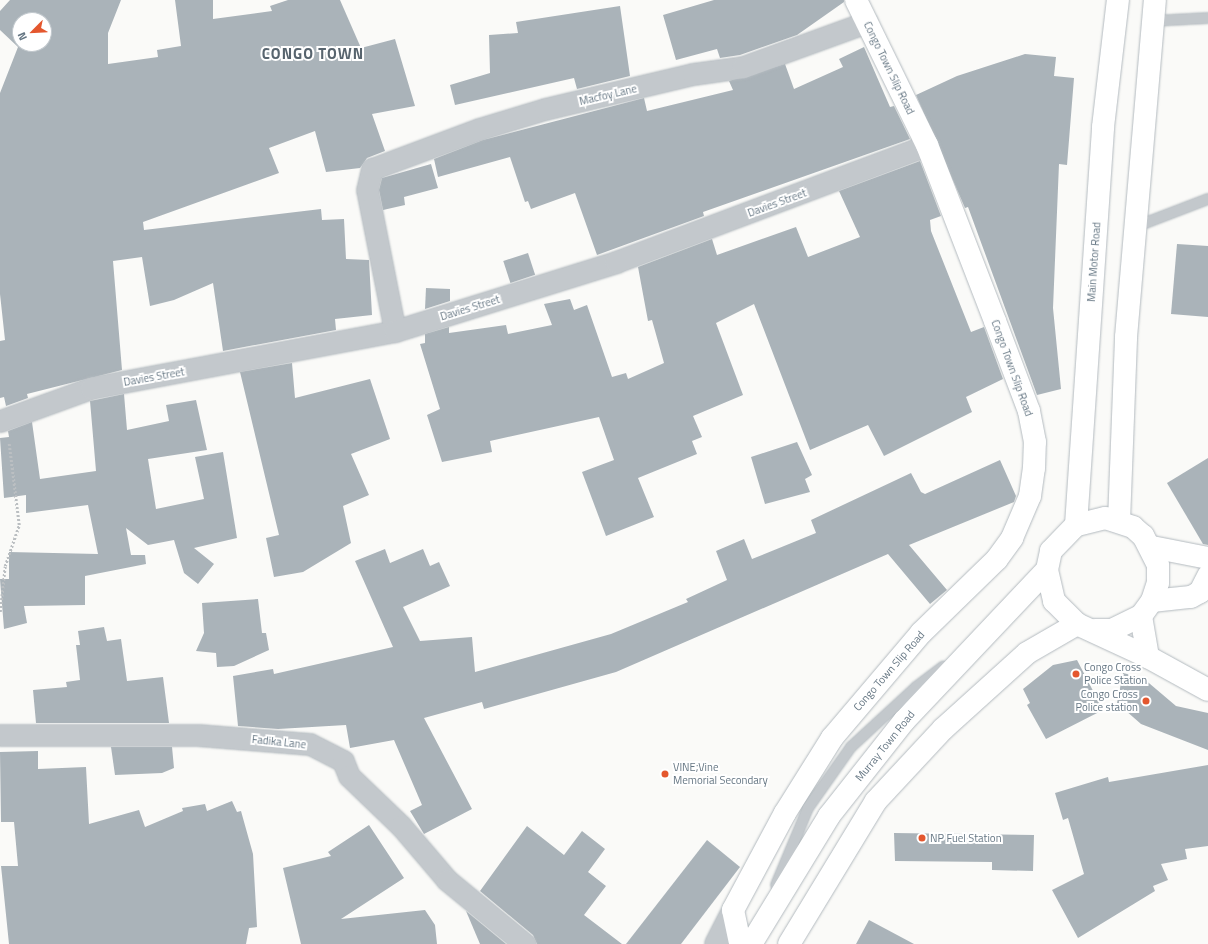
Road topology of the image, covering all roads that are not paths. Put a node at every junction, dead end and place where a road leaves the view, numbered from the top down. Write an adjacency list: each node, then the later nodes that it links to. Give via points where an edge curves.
1 (856, 0): 6 (main road, Congo Town Slip Road)
2 (1118, 0): 13 (main road, Main Motor Road, via 1103,127)
3 (1155, 0): 5 (main road)
4 (1208, 18): 5 (lane)
5 (1152, 21): 9 (main road)
6 (867, 22): 7 (main road, Congo Town Slip Road); 10 (street, Macfoy Lane, via 743,67 693,74 479,129 382,163 372,170 367,190)
7 (927, 145): 10 (street, Davies Street, via 616,262); 23 (main road, Congo Town Slip Road, via 1028,411 1035,442 1034,468 1021,518 997,559 921,633 832,738 785,813)
8 (1208, 199): 9 (lane)
9 (1135, 227): 12 (main road, via 1126,337)
10 (394, 331): 11 (street, Davies Street, via 91,388)
11 (2, 420)
12 (1119, 521): 13 (main road, via 1105,518); 14 (main road, via 1132,527)
13 (1076, 525): 16 (main road, via 1062,536 1051,551)
14 (1152, 547): 15 (main road); 18 (main road, via 1158,565 1158,583)
15 (1208, 558)
16 (1047, 570): 19 (main road, via 1054,602); 24 (main road, Murray Town Road, via 904,721 829,816)
17 (1208, 576): 18 (main road, via 1200,592 1191,597)
18 (1147, 608): 19 (main road, via 1127,625); 20 (main road)
19 (1086, 627): 20 (main road); 28 (main road, via 1027,653 943,729 876,801)
20 (1148, 657): 21 (main road)
21 (1208, 690)
22 (0, 735): 25 (street, Fadika Lane, via 198,735 310,744 342,761 349,776 401,826 447,880)
23 (733, 910): 26 (street); 27 (main road)
24 (755, 936)
25 (525, 944)
26 (716, 944)
27 (740, 944)
28 (789, 944)

